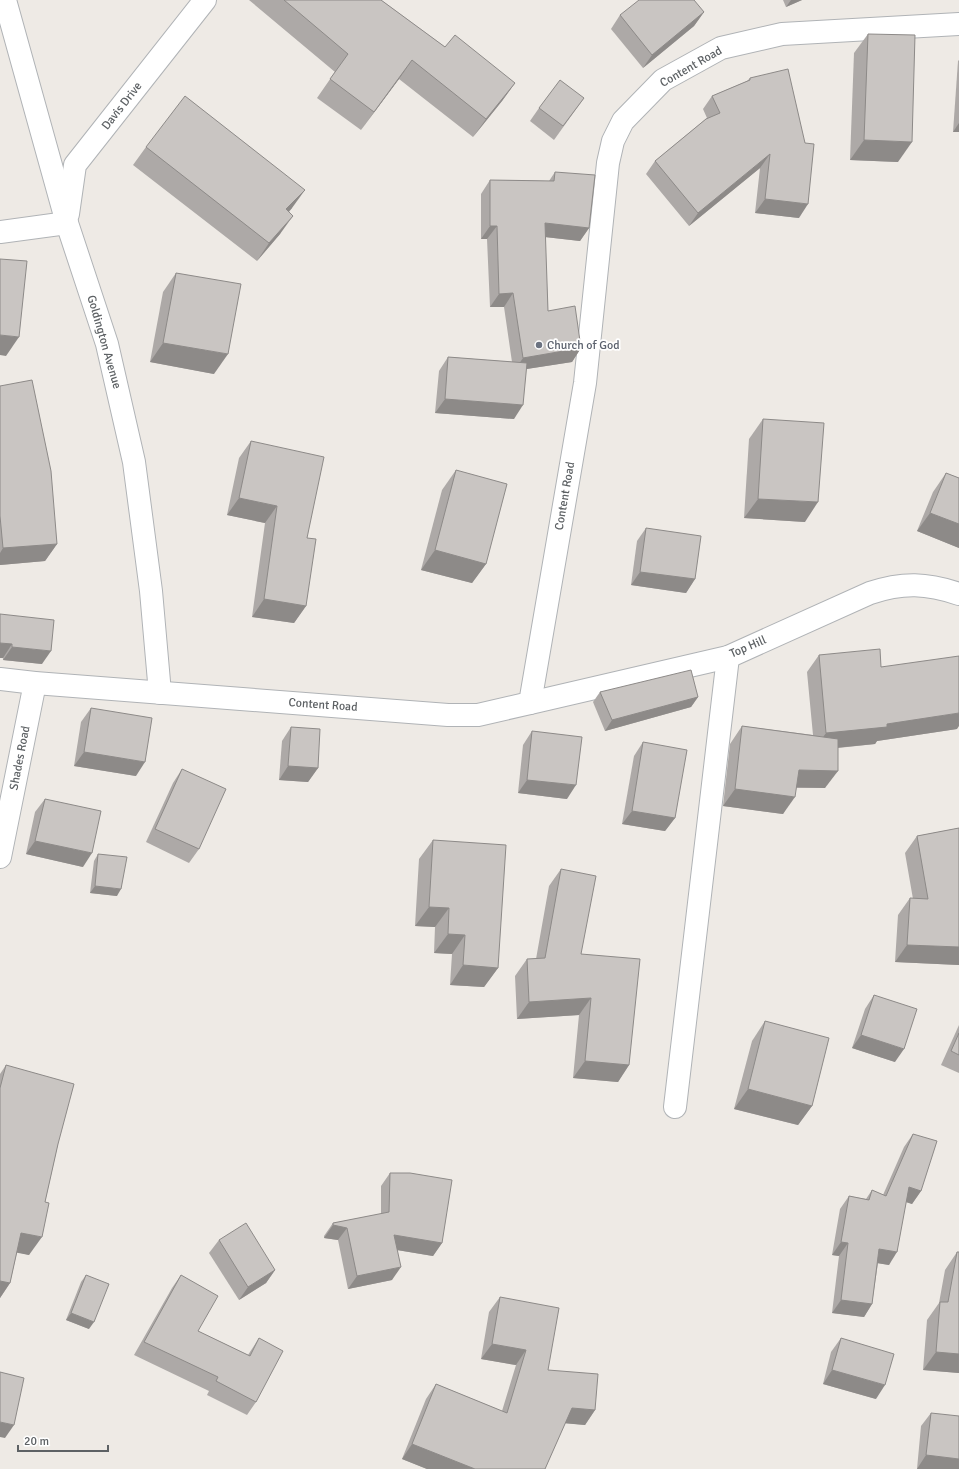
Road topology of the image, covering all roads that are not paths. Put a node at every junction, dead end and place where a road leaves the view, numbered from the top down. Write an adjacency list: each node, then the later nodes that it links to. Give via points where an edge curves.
1 (5, 0): 4 (street, Goldington Avenue)
2 (205, 0): 4 (street, Davis Drive, via 75,165)
3 (959, 24): 11 (street, Content Road, via 782,34 721,48 663,80 623,121 613,140 608,163 584,383)
4 (67, 223): 5 (street); 10 (street, Goldington Avenue, via 107,344 134,462 151,592)
5 (0, 232)
6 (959, 594): 7 (street, Top Hill, via 939,587 912,584 884,588)
7 (728, 656): 11 (street, Top Hill); 13 (street)
8 (0, 679): 9 (street, Content Road)
9 (35, 683): 10 (street, Content Road); 12 (street, Shades Road)
10 (160, 693): 11 (street, Content Road, via 448,715 478,715)
11 (530, 703)
12 (0, 857)
13 (674, 1107)

